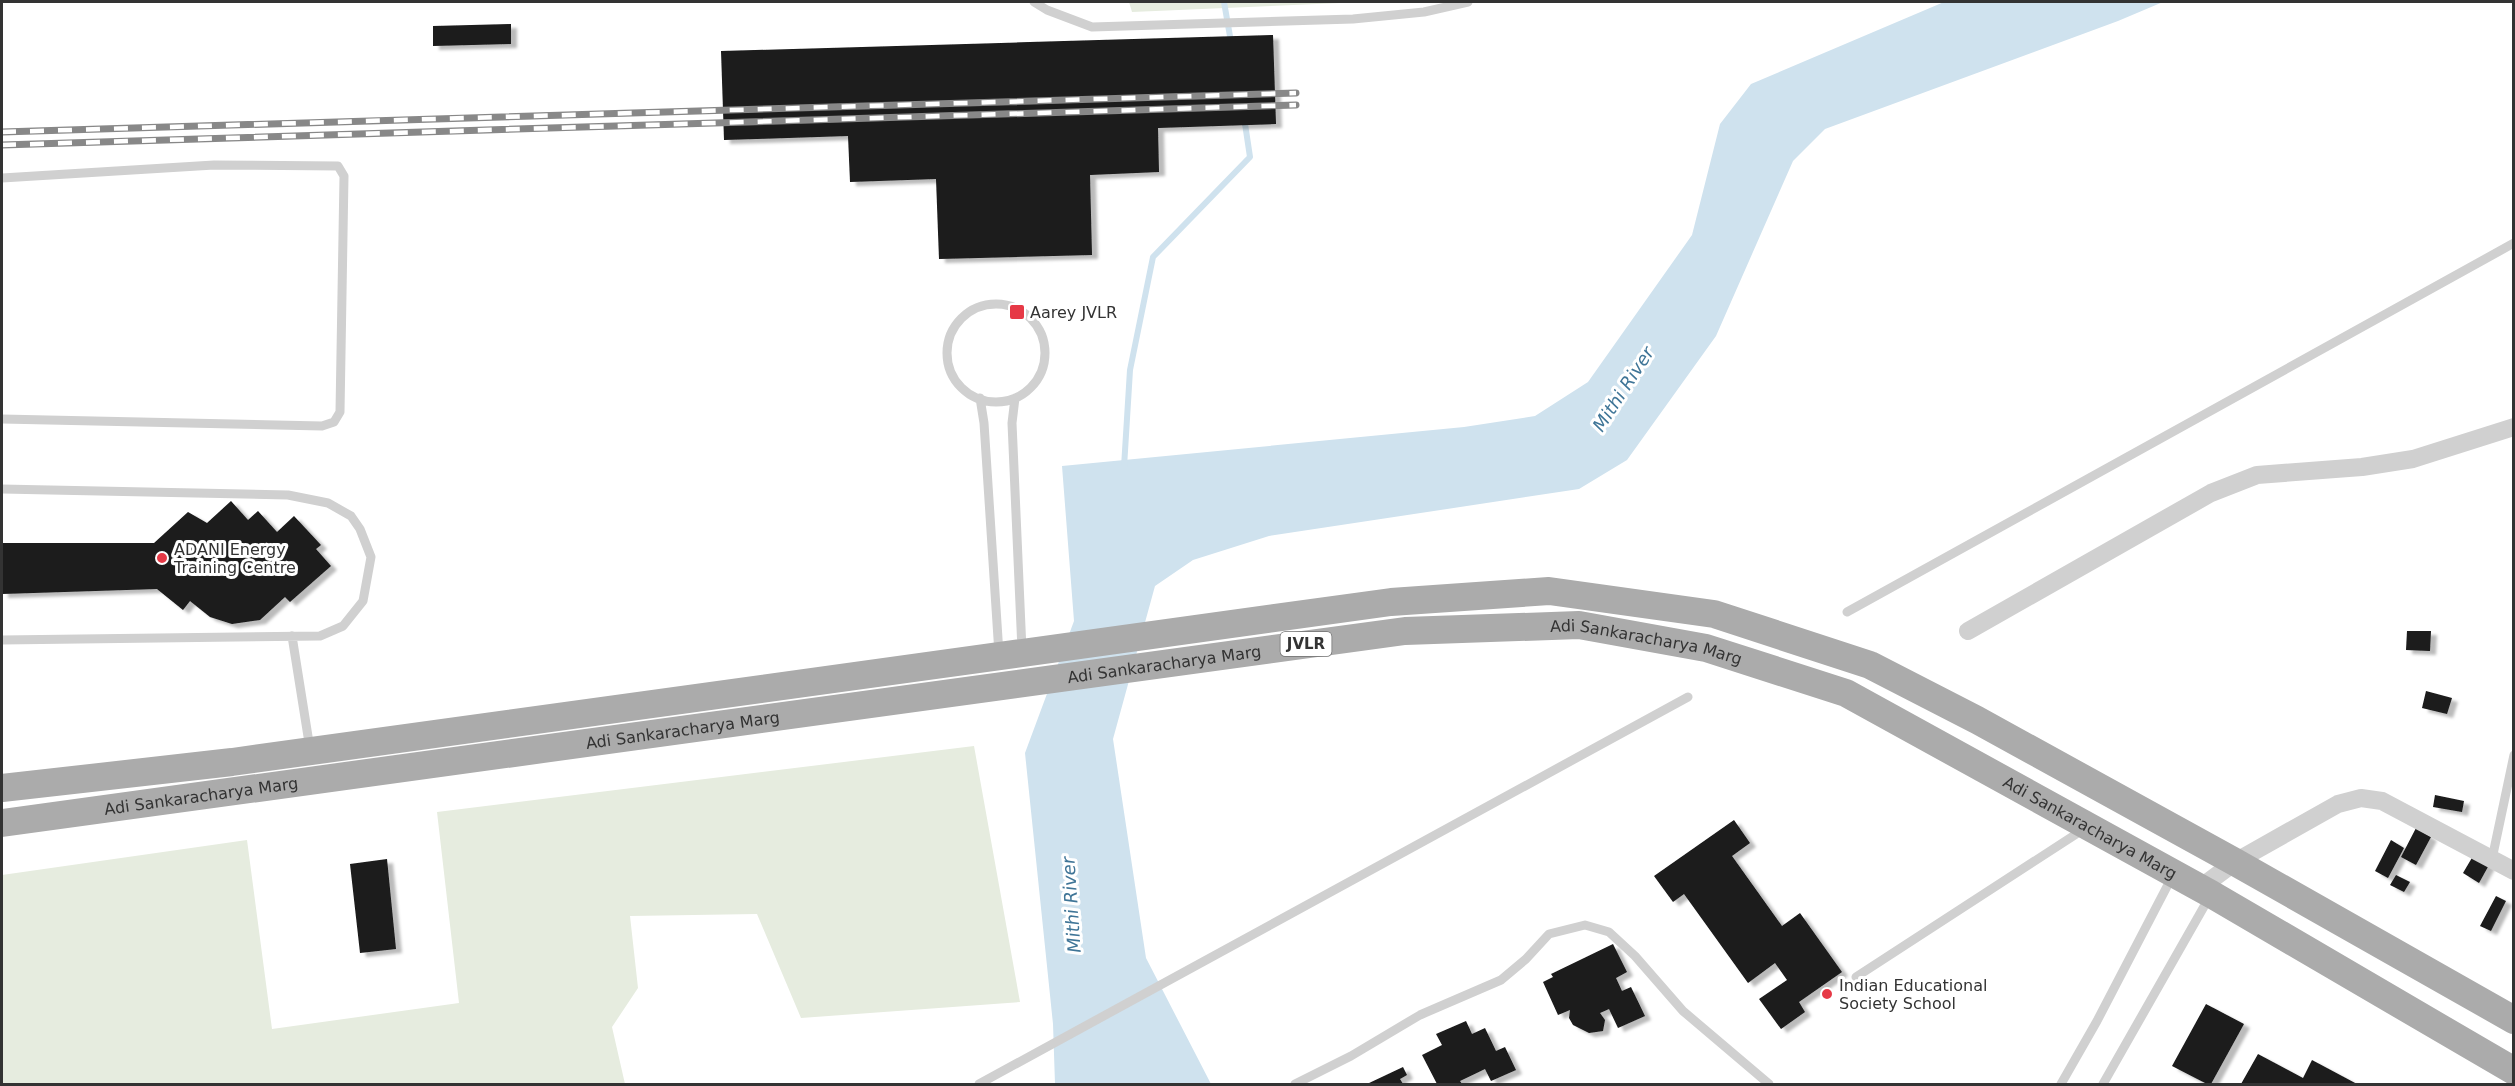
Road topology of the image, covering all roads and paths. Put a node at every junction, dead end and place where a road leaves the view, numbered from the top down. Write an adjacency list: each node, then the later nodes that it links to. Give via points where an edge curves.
1 (1034, 2): 2 (lane, via 1092,27 1353,19 1424,12)
2 (1468, 2)
3 (2, 178): 7 (lane, via 214,165 338,166 344,176 340,412 334,422 322,426)
4 (2514, 243): 10 (lane)
5 (980, 398): 6 (lane); 6 (lane, via 960,386 947,354 952,331 959,321 967,313 989,304 1023,312 1039,329 1043,340 1044,363 1040,374 1034,384); 14 (lane)
6 (1015, 398): 14 (lane)
7 (2, 419)
8 (2514, 427): 11 (street, via 2413,459 2257,475 2211,493)
9 (2, 489): 12 (lane, via 288,495 328,503 351,516 371,557 363,602 343,626 320,636)
10 (1847, 612)
11 (1968, 631)
12 (292, 636): 13 (lane); 16 (lane)
13 (2, 640)
14 (1011, 655): 16 (main road, Adi Sankaracharya Marg / JVLR); 22 (main road, Adi Sankaracharya Marg / JVLR, via 1391,602 1549,591 1714,614 1870,665)
15 (1688, 697): 29 (lane)
16 (310, 751): 18 (main road, Adi Sankaracharya Marg / JVLR)
17 (2514, 755): 21 (lane)
18 (2, 788)
19 (2, 823): 20 (main road, Adi Sankaracharya Marg / JVLR, via 1405,631 1579,625 1706,648 1846,693)
20 (2088, 826): 24 (main road, Adi Sankaracharya Marg / JVLR); 26 (lane)
21 (2492, 859): 22 (street, via 2382,801 2361,798 2338,804); 23 (street)
22 (2235, 862): 25 (street); 27 (main road, Adi Sankaracharya Marg / JVLR)
23 (2514, 871)
24 (2174, 874): 25 (main road, Adi Sankaracharya Marg / JVLR); 32 (lane)
25 (2206, 891): 28 (main road, Adi Sankaracharya Marg / JVLR); 33 (lane)
26 (1856, 977)
27 (2514, 1020)
28 (2514, 1071)
29 (979, 1084)
30 (1295, 1084): 31 (lane, via 1352,1056 1420,1015 1501,980 1549,934 1585,925 1609,932 1683,1011)
31 (1769, 1084)
32 (2061, 1084)
33 (2103, 1084)

